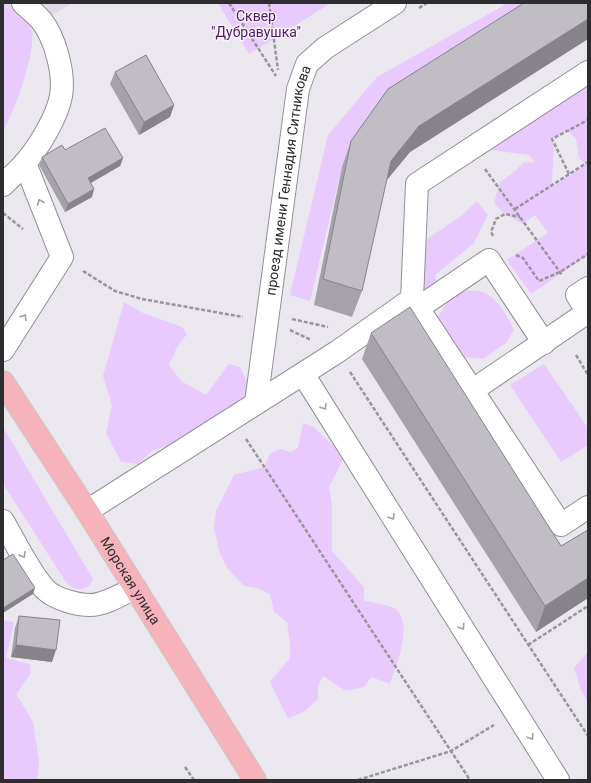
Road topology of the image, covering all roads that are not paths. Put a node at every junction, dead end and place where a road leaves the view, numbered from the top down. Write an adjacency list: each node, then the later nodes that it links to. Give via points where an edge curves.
1 (23, 3): 4 (street, via 41,20 54,44 60,68 61,96 50,126)
2 (395, 3): 13 (street, проезд имени Геннадия Ситникова, via 325,48 307,64 298,89)
3 (588, 72): 7 (street, via 417,184)
4 (25, 163): 5 (street); 9 (street, one-way to 4, via 62,257)
5 (3, 185)
6 (585, 302): 8 (street)
7 (415, 304): 8 (street, via 489,260); 10 (street); 12 (street)
8 (544, 343): 12 (street)
9 (3, 350)
10 (303, 374): 13 (street); 19 (street, one-way to 19)
11 (3, 382): 15 (main road, Морская улица)
12 (473, 390): 14 (street, via 561,525)
13 (256, 403): 15 (street)
14 (588, 507)
15 (87, 512): 17 (main road, Морская улица)
16 (3, 521): 17 (street, one-way to 17, via 37,578 47,591 55,596 90,605 107,601)
17 (135, 588): 18 (main road, Морская улица)
18 (255, 780)
19 (558, 780)

